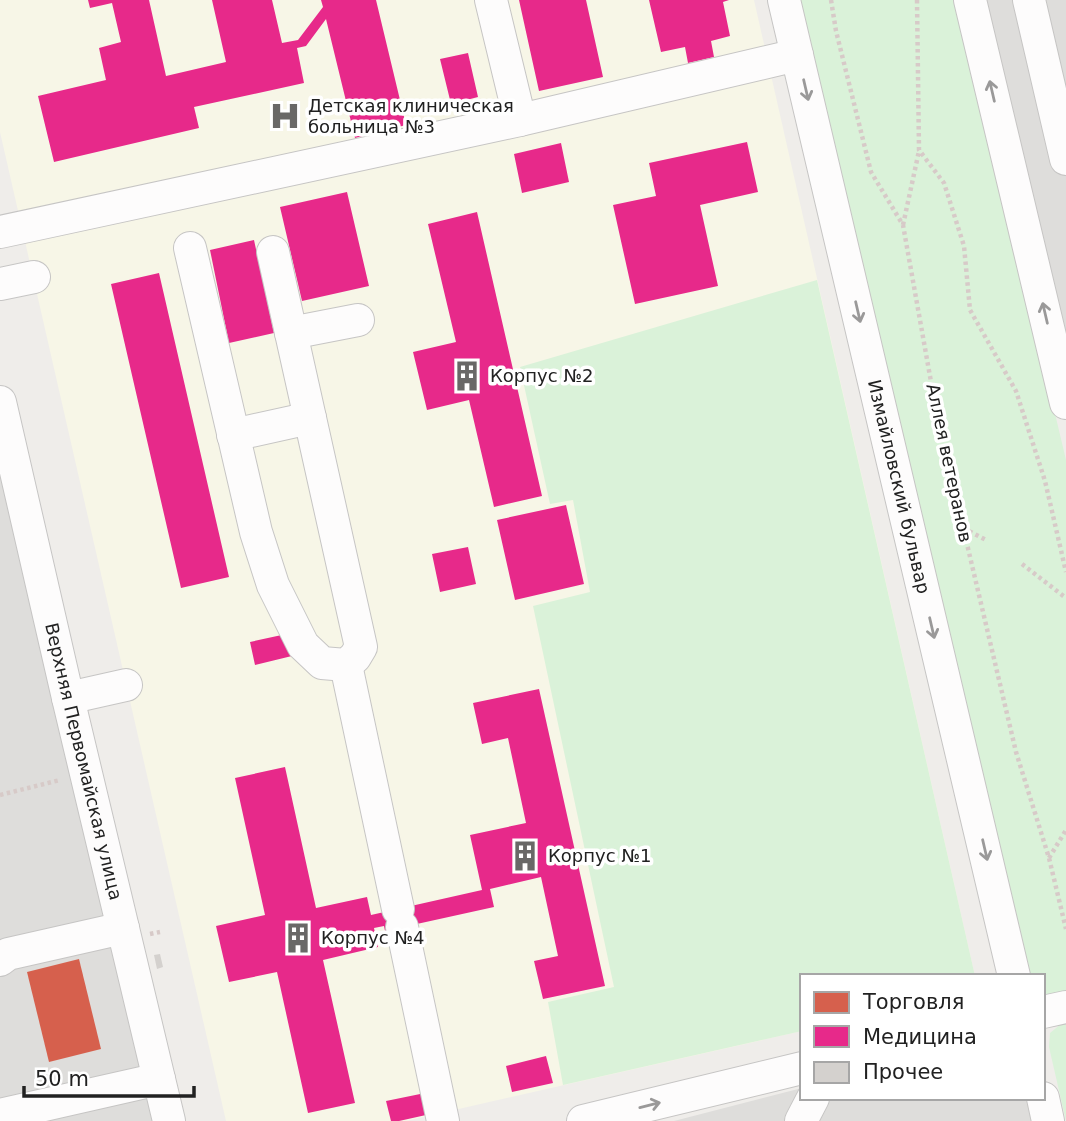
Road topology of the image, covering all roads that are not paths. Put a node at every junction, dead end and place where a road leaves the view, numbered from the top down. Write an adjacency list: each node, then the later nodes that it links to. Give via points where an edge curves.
1 (491, 0): 6 (street)
2 (783, 0): 5 (street, Измайловский бульвар)
3 (970, 0): 15 (street, one-way to 3)
4 (1029, 0): 7 (street)
5 (797, 55): 6 (street); 25 (street, Измайловский бульвар, one-way to 25)
6 (520, 120): 8 (street)
7 (1066, 159)
8 (0, 232)
9 (190, 248): 19 (street)
10 (273, 252): 14 (street)
11 (34, 277): 12 (street)
12 (0, 284)
13 (358, 320): 14 (street)
14 (291, 333): 18 (street)
15 (1061, 362): 17 (street)
16 (0, 402): 22 (street, Верхняя Первомайская улица)
17 (1066, 403)
18 (310, 418): 19 (street); 20 (street, via 361,647)
19 (233, 435): 20 (street, via 273,585 303,645 321,663)
20 (346, 665): 34 (street)
21 (127, 685): 22 (street)
22 (68, 698): 23 (street, Верхняя Первомайская улица)
23 (123, 928): 24 (street, via 8,954); 29 (street, Верхняя Первомайская улица)
24 (0, 960)
25 (1014, 974)
26 (1066, 1007): 27 (street)
27 (1045, 1012)
28 (800, 1068): 35 (street, one-way to 28)
29 (159, 1079): 32 (street); 33 (street, Верхняя Первомайская улица)
30 (812, 1100): 36 (street)
31 (1043, 1100): 37 (street)
32 (0, 1115)
33 (169, 1121)
34 (443, 1121)
35 (583, 1121)
36 (801, 1121)
37 (1048, 1121)

